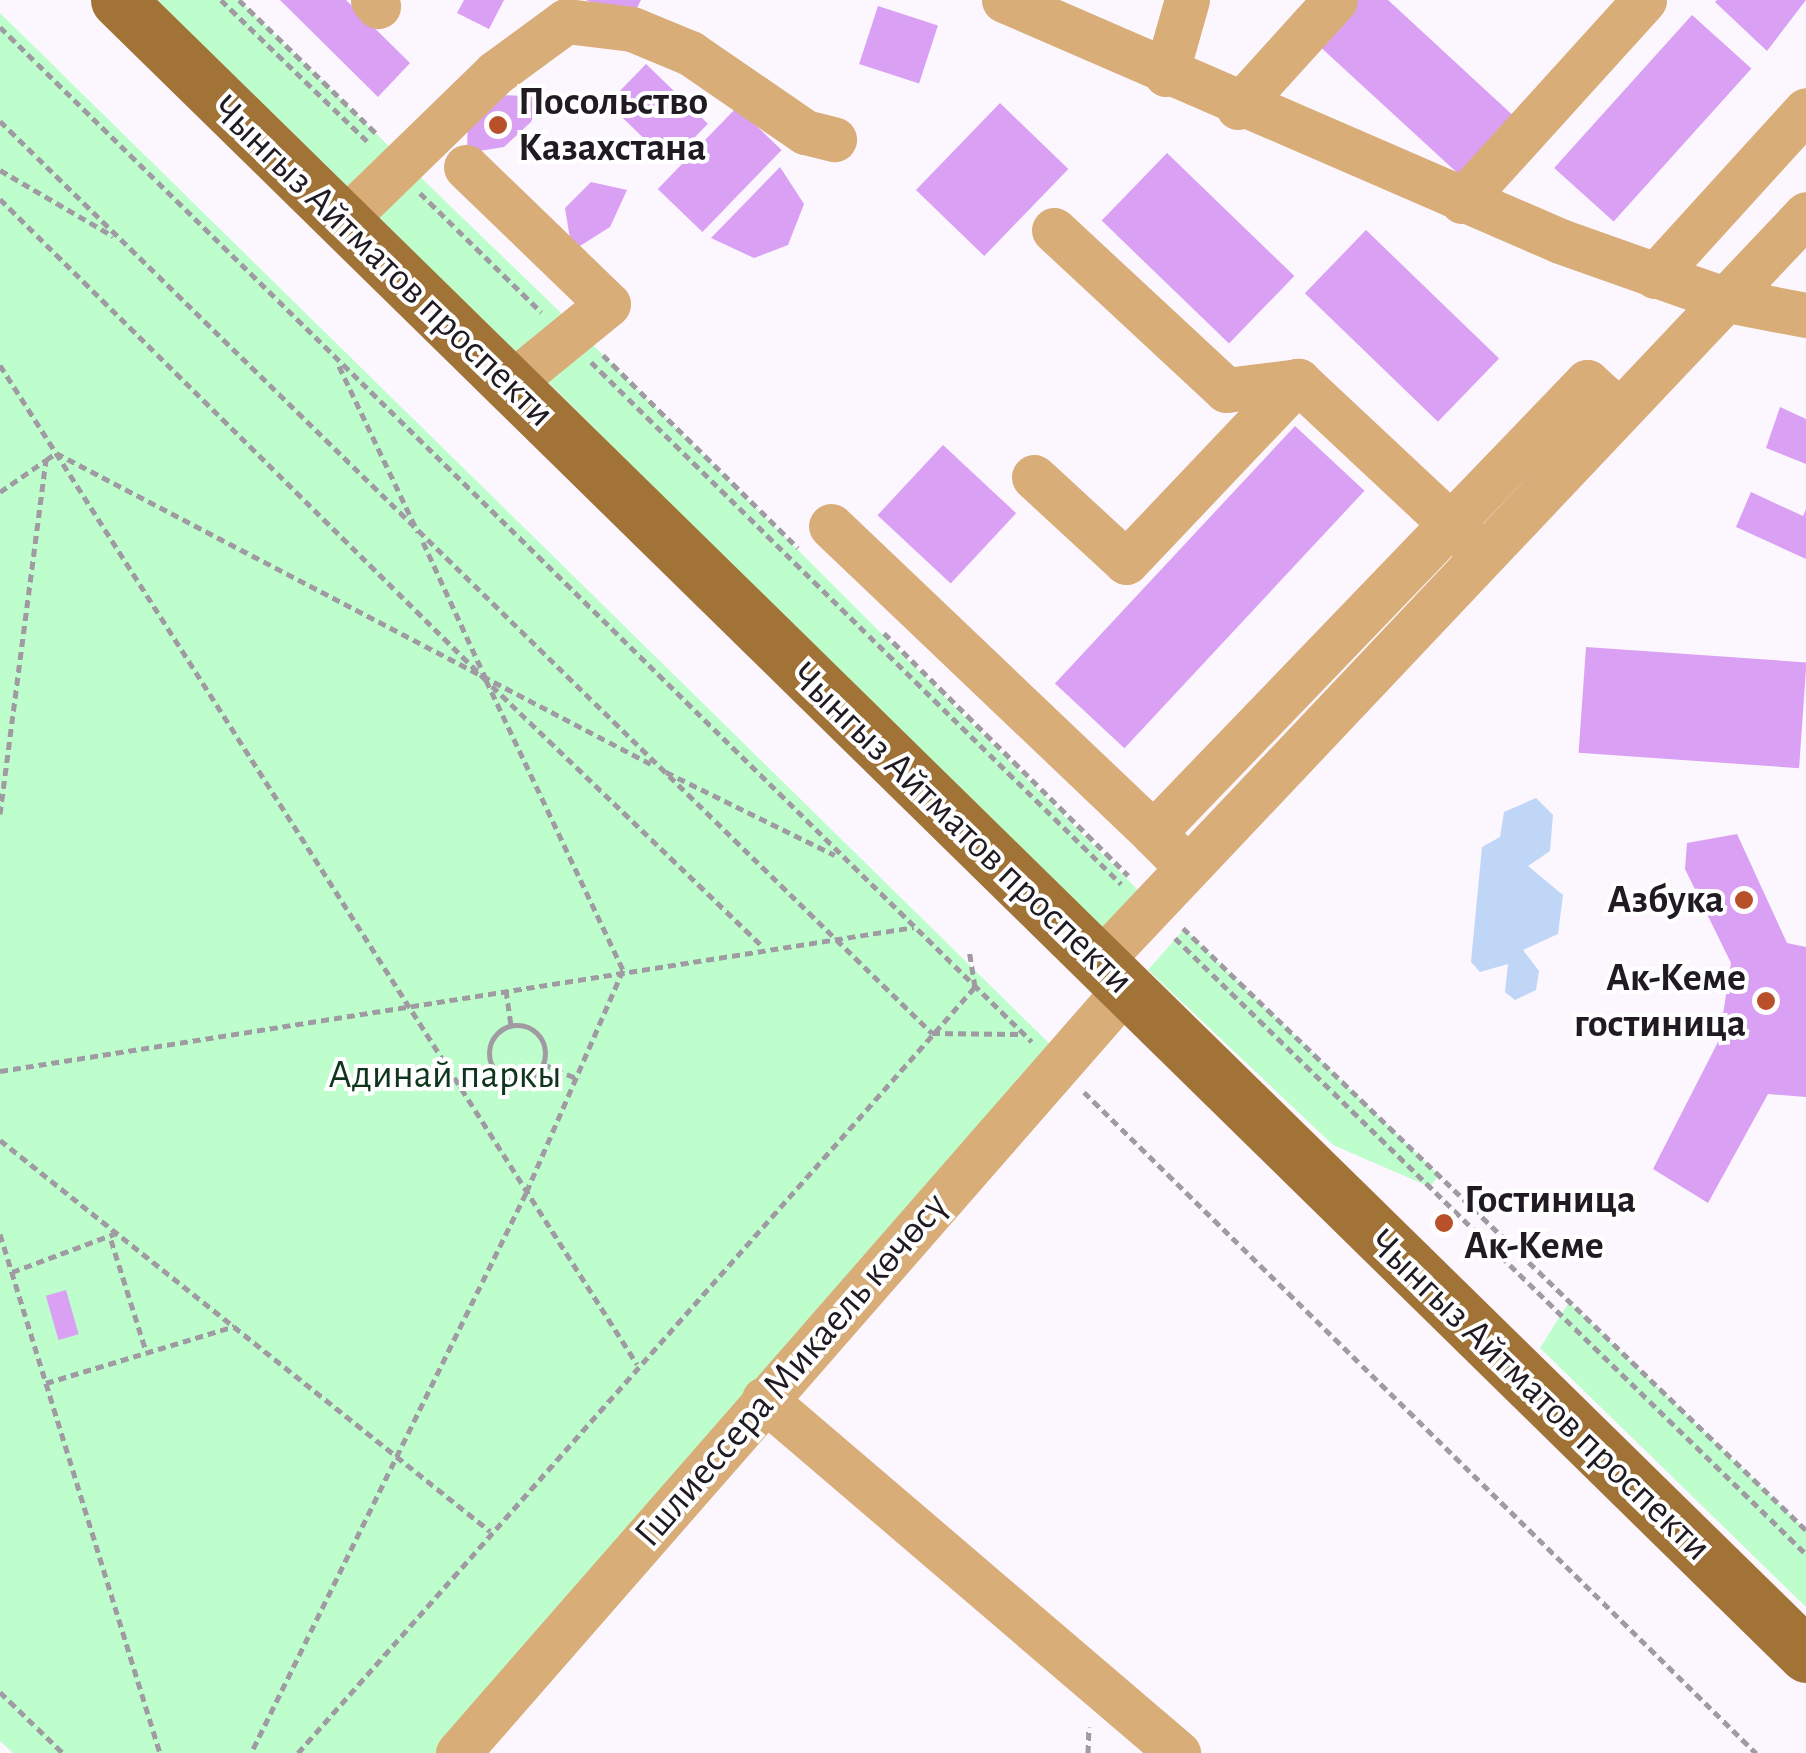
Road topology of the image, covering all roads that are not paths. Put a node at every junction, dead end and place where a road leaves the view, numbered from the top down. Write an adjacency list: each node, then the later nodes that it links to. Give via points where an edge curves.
1 (118, 0): 13 (main road, Чынгыз Айтматов проспекти)
2 (1004, 0): 6 (street)
3 (1187, 0): 6 (street)
4 (1336, 0): 7 (street)
5 (1644, 0): 11 (street)
6 (1166, 74): 7 (street)
7 (1238, 107): 11 (street)
8 (1806, 110): 15 (street)
9 (834, 139): 13 (street, via 804,132 690,52 632,29 566,22 495,73)
10 (466, 167): 19 (street, via 608,304)
11 (1462, 202): 15 (street)
12 (1806, 214): 16 (street)
13 (343, 221): 19 (main road, Чынгыз Айтматов проспекти)
14 (1054, 230): 18 (street, via 1226,390)
15 (1655, 276): 16 (street)
16 (1726, 300): 17 (street); 20 (street)
17 (1806, 314)
18 (1298, 381): 21 (street, via 1126,562); 22 (street)
19 (510, 384): 26 (main road, Чынгыз Айтматов проспекти)
20 (1619, 410): 22 (street, via 1587,382); 24 (street)
21 (1034, 477)
22 (1450, 524): 24 (street); 25 (street)
23 (831, 526): 25 (street)
24 (1483, 554): 25 (street)
25 (1169, 849): 26 (street, Гшлиессера Микаель көчөсү)
26 (1112, 975): 27 (street, Гшлиессера Микаель көчөсү); 28 (main road, Чынгыз Айтматов проспекти)
27 (764, 1399): 29 (street, Гшлиессера Микаель көчөсү); 30 (street)
28 (1806, 1655)
29 (458, 1753)
30 (1178, 1753)

